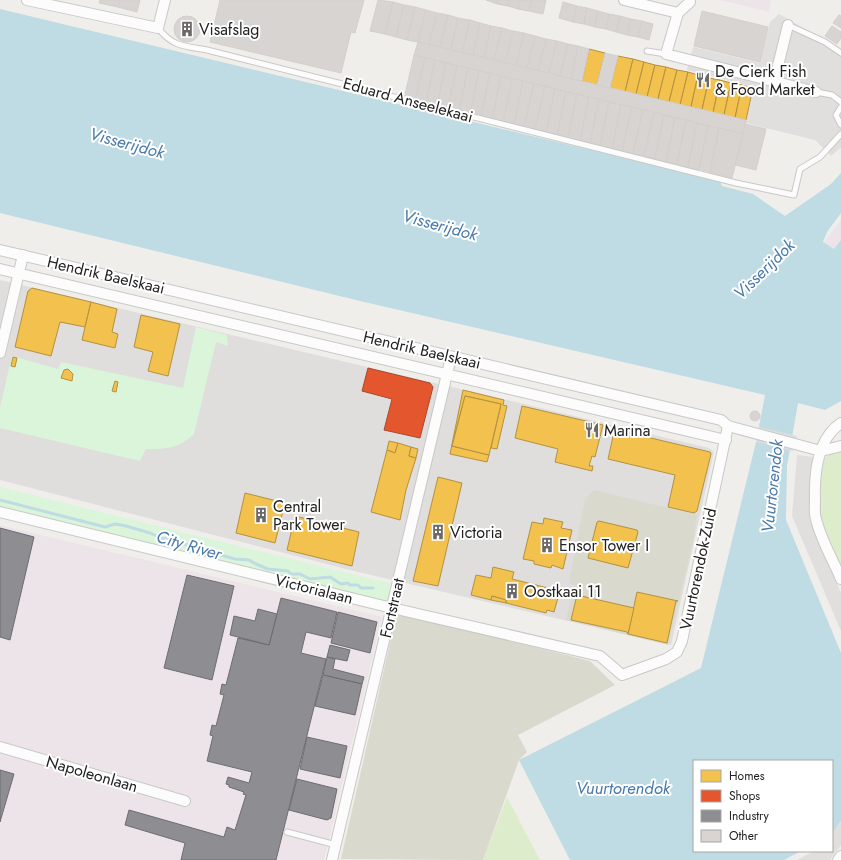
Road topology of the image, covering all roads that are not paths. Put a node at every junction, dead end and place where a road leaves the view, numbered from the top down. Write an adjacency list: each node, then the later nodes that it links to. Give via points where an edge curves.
1 (27, 0): 7 (street)
2 (165, 0): 7 (street)
3 (624, 0): 5 (street)
4 (690, 2): 5 (street)
5 (678, 13): 10 (street)
6 (788, 25): 9 (lane, via 825,42); 11 (street)
7 (158, 28): 16 (lane, Eduard Anseelekaai, via 167,39 178,46 222,53 721,179 794,194 800,169 820,157)
8 (647, 51): 10 (lane)
9 (841, 53)
10 (666, 54): 11 (street)
11 (774, 82): 12 (street)
12 (816, 92): 13 (lane, via 832,95)
13 (841, 102)
14 (841, 107): 15 (lane, via 836,115)
15 (841, 125)
16 (841, 134)
17 (0, 250): 18 (street, Hendrik Baelskaai)
18 (23, 255): 20 (street); 22 (street, Hendrik Baelskaai)
19 (0, 269): 20 (street, Hendrik Baelskaai)
20 (19, 274): 21 (street); 23 (street, Hendrik Baelskaai)
21 (0, 353)
22 (451, 357): 23 (street, Fortstraat); 25 (street, Hendrik Baelskaai, via 721,420)
23 (447, 374): 26 (street, Hendrik Baelskaai); 31 (street, Fortstraat)
24 (841, 423): 28 (street, via 827,437)
25 (728, 426): 26 (street, Vuurtorendok-Zuid); 28 (street, Hendrik Baelskaai)
26 (726, 440): 32 (street, Vuurtorendok-Zuid, via 682,641 677,652)
27 (841, 446): 28 (street)
28 (821, 451): 30 (street, via 815,474 816,519)
29 (0, 512): 31 (street, Victorialaan)
30 (841, 579)
31 (392, 608): 32 (street, Victorialaan, via 600,656); 36 (street, Fortstraat)
32 (622, 675)
33 (0, 748): 34 (street, Napoleonlaan)
34 (185, 801)
35 (287, 832): 36 (lane)
36 (336, 844): 38 (street, Fortstraat)
37 (841, 856): 39 (street)
38 (332, 860)
39 (838, 860)

